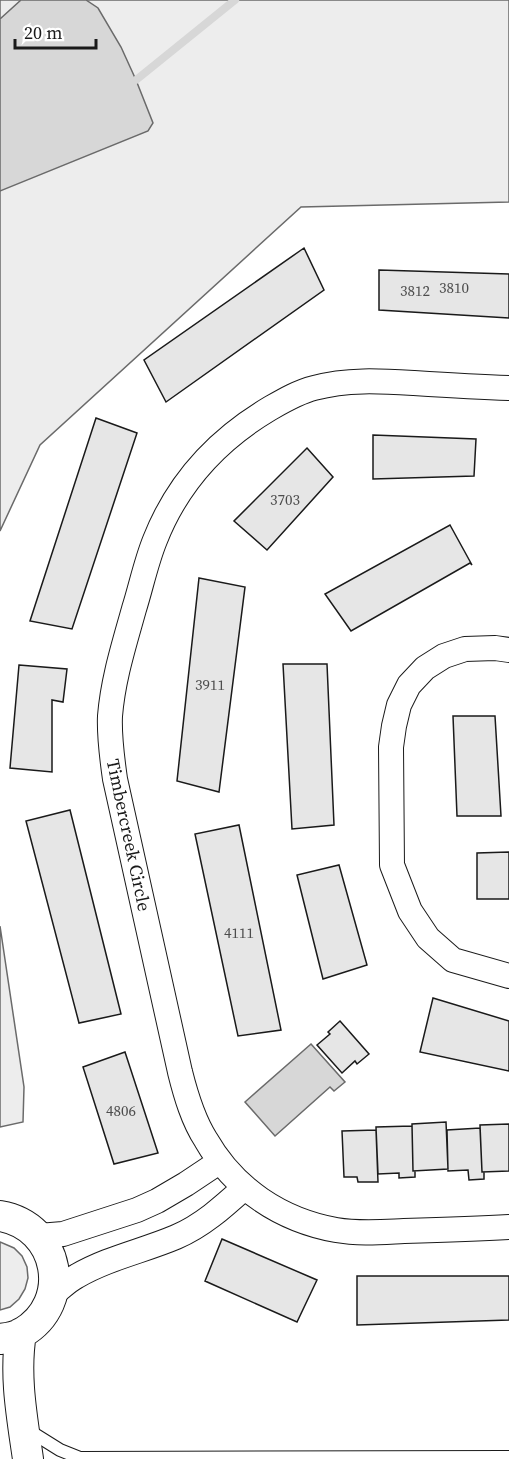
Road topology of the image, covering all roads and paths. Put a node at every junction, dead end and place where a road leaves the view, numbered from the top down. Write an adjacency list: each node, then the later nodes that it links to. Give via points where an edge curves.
1 (509, 388): 4 (street, Timbercreek Circle, via 341,382 285,400 258,415 206,458 171,506 154,541 117,669 110,718 111,748 180,1072 194,1116)
2 (509, 653): 3 (street, via 495,648 465,649 425,668 409,685 399,705 391,747 392,865 410,910 428,938 453,960)
3 (509, 976)
4 (219, 1162): 5 (street, Timbercreek Circle); 8 (street, via 137,1210 63,1234)
5 (243, 1188): 7 (street, Timbercreek Circle, via 289,1216 338,1230 366,1233); 9 (street, via 224,1207 178,1236 99,1264 74,1277)
6 (4, 1209): 8 (street)
7 (509, 1227)
8 (39, 1236): 9 (street, via 50,1254 54,1275)
9 (51, 1296): 10 (street, via 34,1324)
10 (11, 1336): 11 (street, via 18,1359)
11 (23, 1426): 13 (lane); 15 (street)
12 (509, 1457): 14 (lane)
13 (79, 1458): 16 (lane)
14 (467, 1458): 16 (lane)
15 (28, 1459)
16 (141, 1459)

